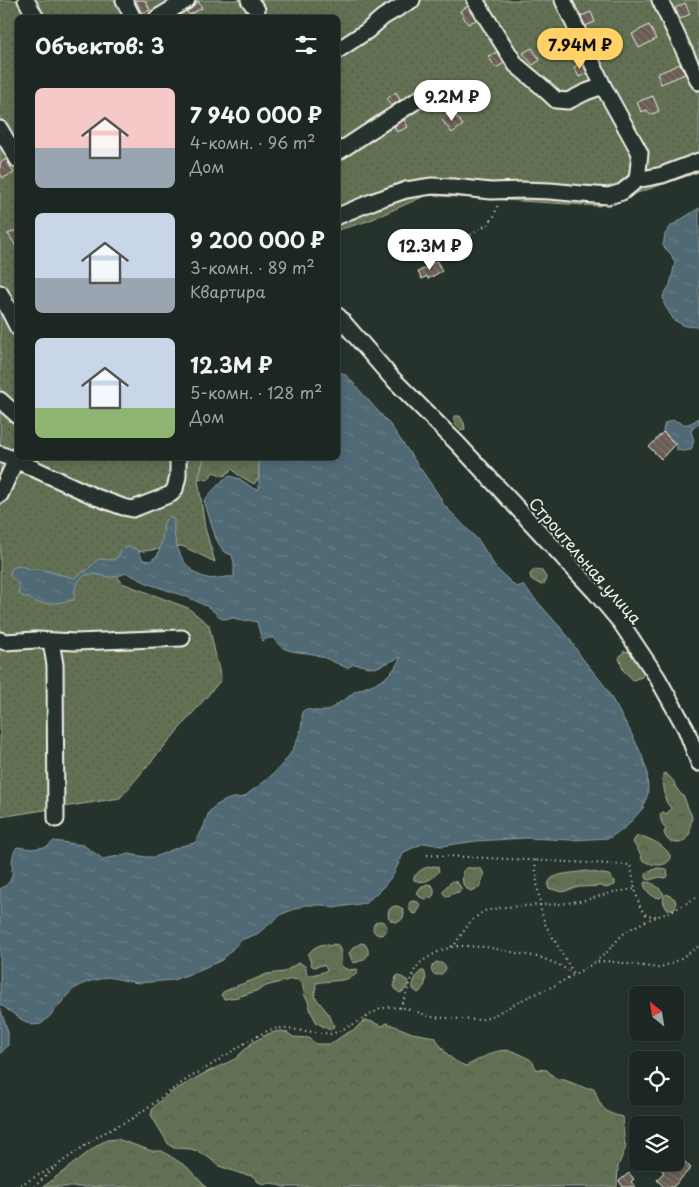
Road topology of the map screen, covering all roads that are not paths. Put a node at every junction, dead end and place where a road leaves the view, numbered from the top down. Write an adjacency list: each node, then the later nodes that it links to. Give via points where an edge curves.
1 (26, 0): 8 (street)
2 (124, 0): 9 (street)
3 (187, 0): 10 (street)
4 (412, 0): 11 (street)
5 (475, 0): 13 (street, via 516,65 556,100 568,102)
6 (563, 0): 13 (street)
7 (660, 0): 12 (street)
8 (34, 15)
9 (132, 15)
10 (162, 15)
11 (340, 49)
12 (699, 82)
13 (602, 86): 19 (street, via 640,153)
14 (431, 91): 16 (street)
15 (0, 129): 17 (street)
16 (340, 151)
17 (15, 155)
18 (699, 161): 19 (street, via 662,175)
19 (637, 180): 20 (street, via 622,192 609,196 432,186 406,190)
20 (340, 215)
21 (0, 293): 23 (street)
22 (340, 318): 35 (street, Строительная улица, via 390,376 576,570 621,624 657,677 686,729)
23 (15, 322)
24 (0, 400): 25 (street)
25 (15, 413)
26 (0, 454): 27 (street)
27 (15, 458)
28 (15, 460): 31 (street)
29 (20, 460): 30 (street, via 96,497 133,509 171,494 178,476)
30 (178, 460)
31 (0, 495)
32 (182, 638): 34 (street)
33 (0, 640): 34 (street)
34 (51, 641): 36 (street, via 55,665)
35 (699, 763)
36 (56, 819)

